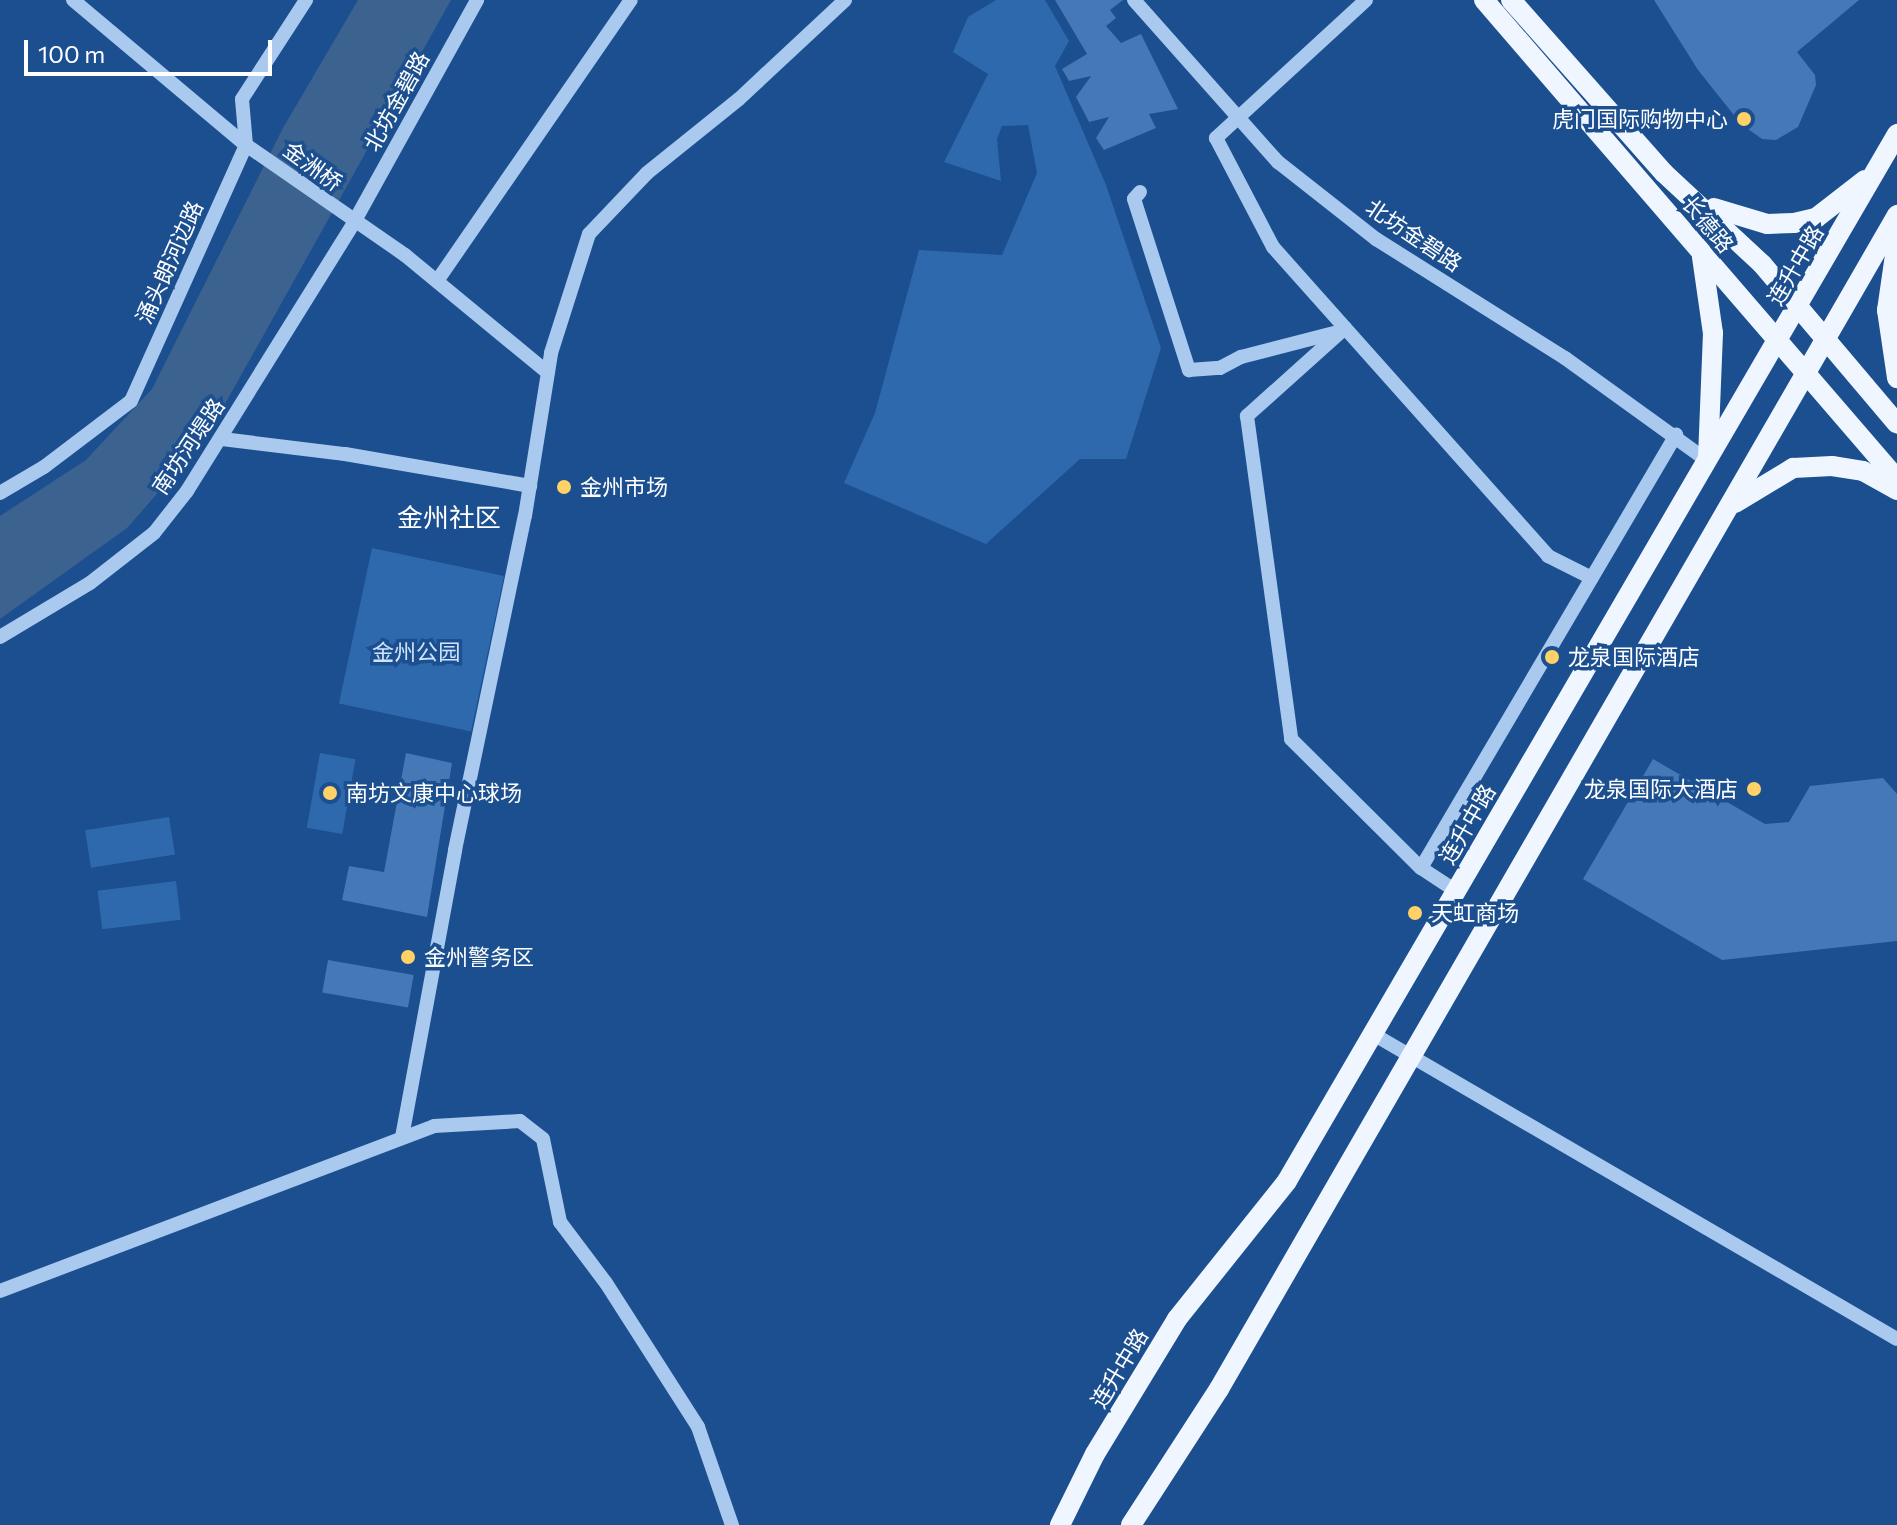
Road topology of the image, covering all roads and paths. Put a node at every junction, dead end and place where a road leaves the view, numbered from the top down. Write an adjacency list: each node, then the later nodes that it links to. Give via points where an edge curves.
1 (73, 0): 12 (street, 金洲桥)
2 (306, 0): 12 (street, 涌头朗河边路, via 242,99)
3 (477, 0): 17 (street, 北坊金碧路)
4 (631, 0): 20 (street)
5 (845, 0): 25 (street, via 739,99 647,173 589,234)
6 (1134, 0): 10 (street, 北坊金碧路)
7 (1366, 0): 10 (street)
8 (1484, 0): 19 (main road, 长德路)
9 (1511, 0): 15 (main road, 长德路)
10 (1236, 118): 22 (street, via 1216,138 1253,212 1273,247); 29 (street, 北坊金碧路, via 1278,162 1376,239)
11 (1897, 134): 13 (main road, 连升中路)
12 (246, 145): 17 (street, 金洲桥); 35 (street, 涌头朗河边路, via 131,401 44,467)
13 (1877, 170): 15 (main road, via 1816,218 1794,223 1730,217); 21 (main road, 连升中路)
14 (1140, 192): 22 (street, via 1134,199 1189,370 1220,368 1241,357 1315,341)
15 (1689, 195): 21 (main road, 长德路)
16 (1897, 215): 23 (main road)
17 (353, 223): 20 (street, 金洲桥); 30 (street, 南坊河堤路)
18 (1897, 241): 27 (main road, via 1887,310)
19 (1701, 253): 24 (main road, 长德路); 31 (main road, via 1713,333)
20 (437, 281): 25 (street, 金洲桥)
21 (1798, 307): 23 (main road, 长德路); 24 (main road, 连升中路)
22 (1345, 328): 37 (street, via 1548,556); 39 (street, via 1247,416 1291,739)
23 (1826, 340): 26 (main road); 28 (main road, 长德路)
24 (1778, 343): 26 (main road, 长德路); 31 (main road, 连升中路)
25 (548, 373): 33 (street)
26 (1806, 375): 32 (main road, 长德路); 36 (main road)
27 (1897, 378)
28 (1897, 424)
29 (1676, 435): 31 (street, 北坊金碧路); 37 (street)
30 (222, 439): 33 (street); 38 (street, 南坊河堤路, via 154,533 90,583)
31 (1708, 461): 40 (main road, 连升中路)
32 (1897, 479)
33 (530, 486): 43 (street)
34 (1897, 490): 36 (main road, via 1863,471 1793,468)
35 (0, 493)
36 (1729, 508): 42 (main road)
37 (1592, 578): 39 (street)
38 (0, 637)
39 (1421, 868): 40 (street)
40 (1456, 891): 41 (main road, 连升中路)
41 (1373, 1034): 42 (street); 47 (main road, 连升中路, via 1287,1181 1177,1319 1095,1454)
42 (1411, 1056): 45 (street); 48 (main road, via 1219,1389)
43 (402, 1137): 44 (street); 46 (street, via 434,1126 520,1121 543,1139 560,1222 606,1283 698,1427)
44 (0, 1291)
45 (1897, 1339)
46 (732, 1525)
47 (1060, 1525)
48 (1131, 1525)

